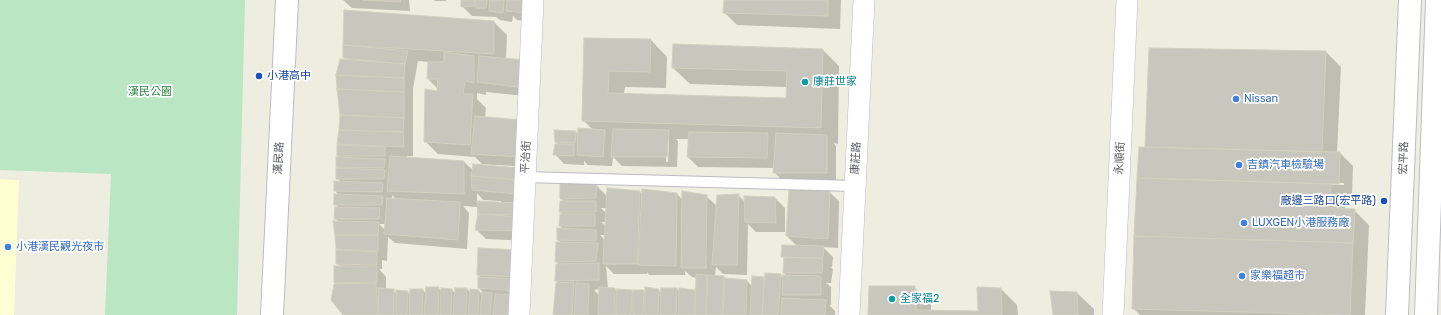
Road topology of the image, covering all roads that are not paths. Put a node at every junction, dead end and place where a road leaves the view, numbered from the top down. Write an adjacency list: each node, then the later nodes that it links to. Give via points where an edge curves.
1 (287, 0): 9 (street, 漢民路)
2 (533, 0): 7 (street, 平治街)
3 (864, 0): 8 (street, 康莊路)
4 (1127, 0): 12 (street, 永順街)
5 (1410, 0): 13 (street, 宏平路)
6 (1438, 0): 14 (street)
7 (525, 177): 8 (lane); 10 (street, 平治街)
8 (855, 186): 11 (street, 康莊路)
9 (272, 315)
10 (519, 315)
11 (849, 315)
12 (1113, 315)
13 (1397, 315)
14 (1426, 315)

